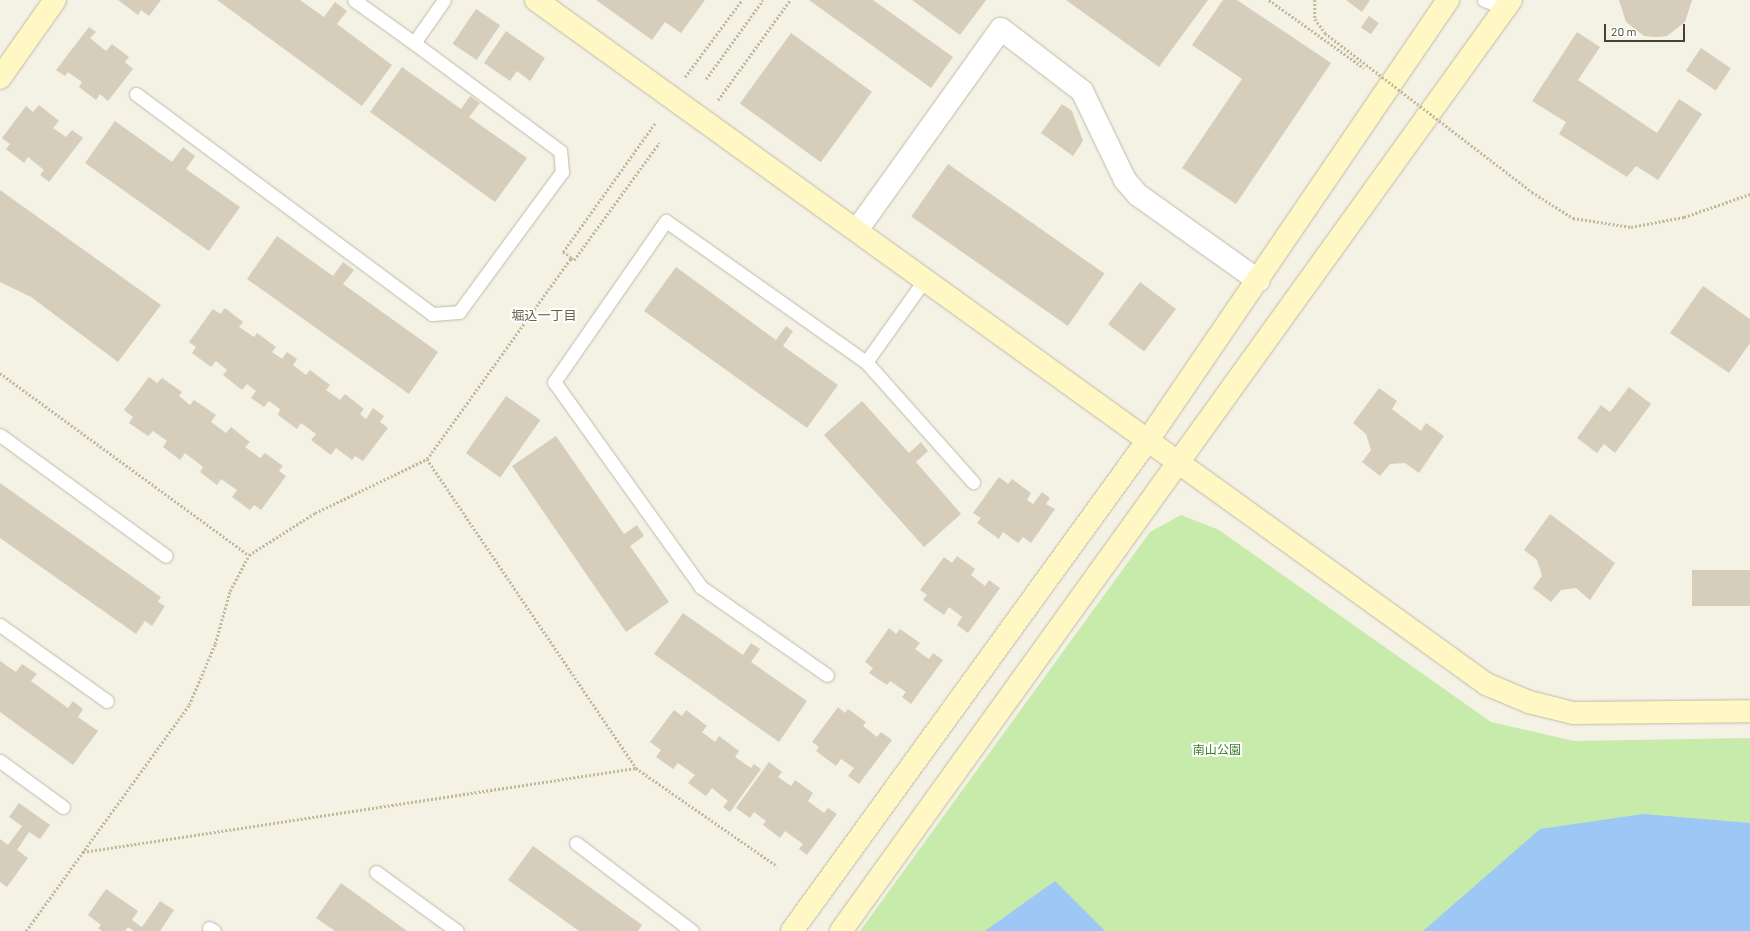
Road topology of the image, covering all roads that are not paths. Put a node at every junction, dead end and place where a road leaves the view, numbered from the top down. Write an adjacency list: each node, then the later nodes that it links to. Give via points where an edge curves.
1 (55, 0): 9 (street)
2 (354, 0): 8 (lane)
3 (444, 0): 8 (lane)
4 (536, 0): 11 (street)
5 (1448, 0): 13 (street)
6 (1484, 0): 7 (lane)
7 (1505, 3): 17 (street)
8 (414, 43): 10 (lane, via 560,152 562,172 459,312 432,314)
9 (0, 78)
10 (136, 94)
11 (857, 230): 12 (street); 13 (street, via 1001,29 1082,91 1125,180 1138,195)
12 (925, 279): 14 (lane); 16 (street)
13 (1259, 280): 16 (street)
14 (866, 362): 18 (lane); 21 (lane, via 666,221 554,382 701,587)
15 (0, 435): 19 (lane)
16 (1148, 440): 17 (street); 30 (street)
17 (1178, 462): 23 (street, via 1493,687 1529,702 1573,713); 31 (street)
18 (972, 482)
19 (166, 556)
20 (0, 624): 22 (lane)
21 (827, 675)
22 (107, 701)
23 (1750, 711)
24 (0, 761): 25 (lane)
25 (63, 807)
26 (576, 843): 29 (lane)
27 (376, 872): 28 (lane)
28 (457, 931)
29 (692, 931)
30 (792, 931)
31 (841, 931)

